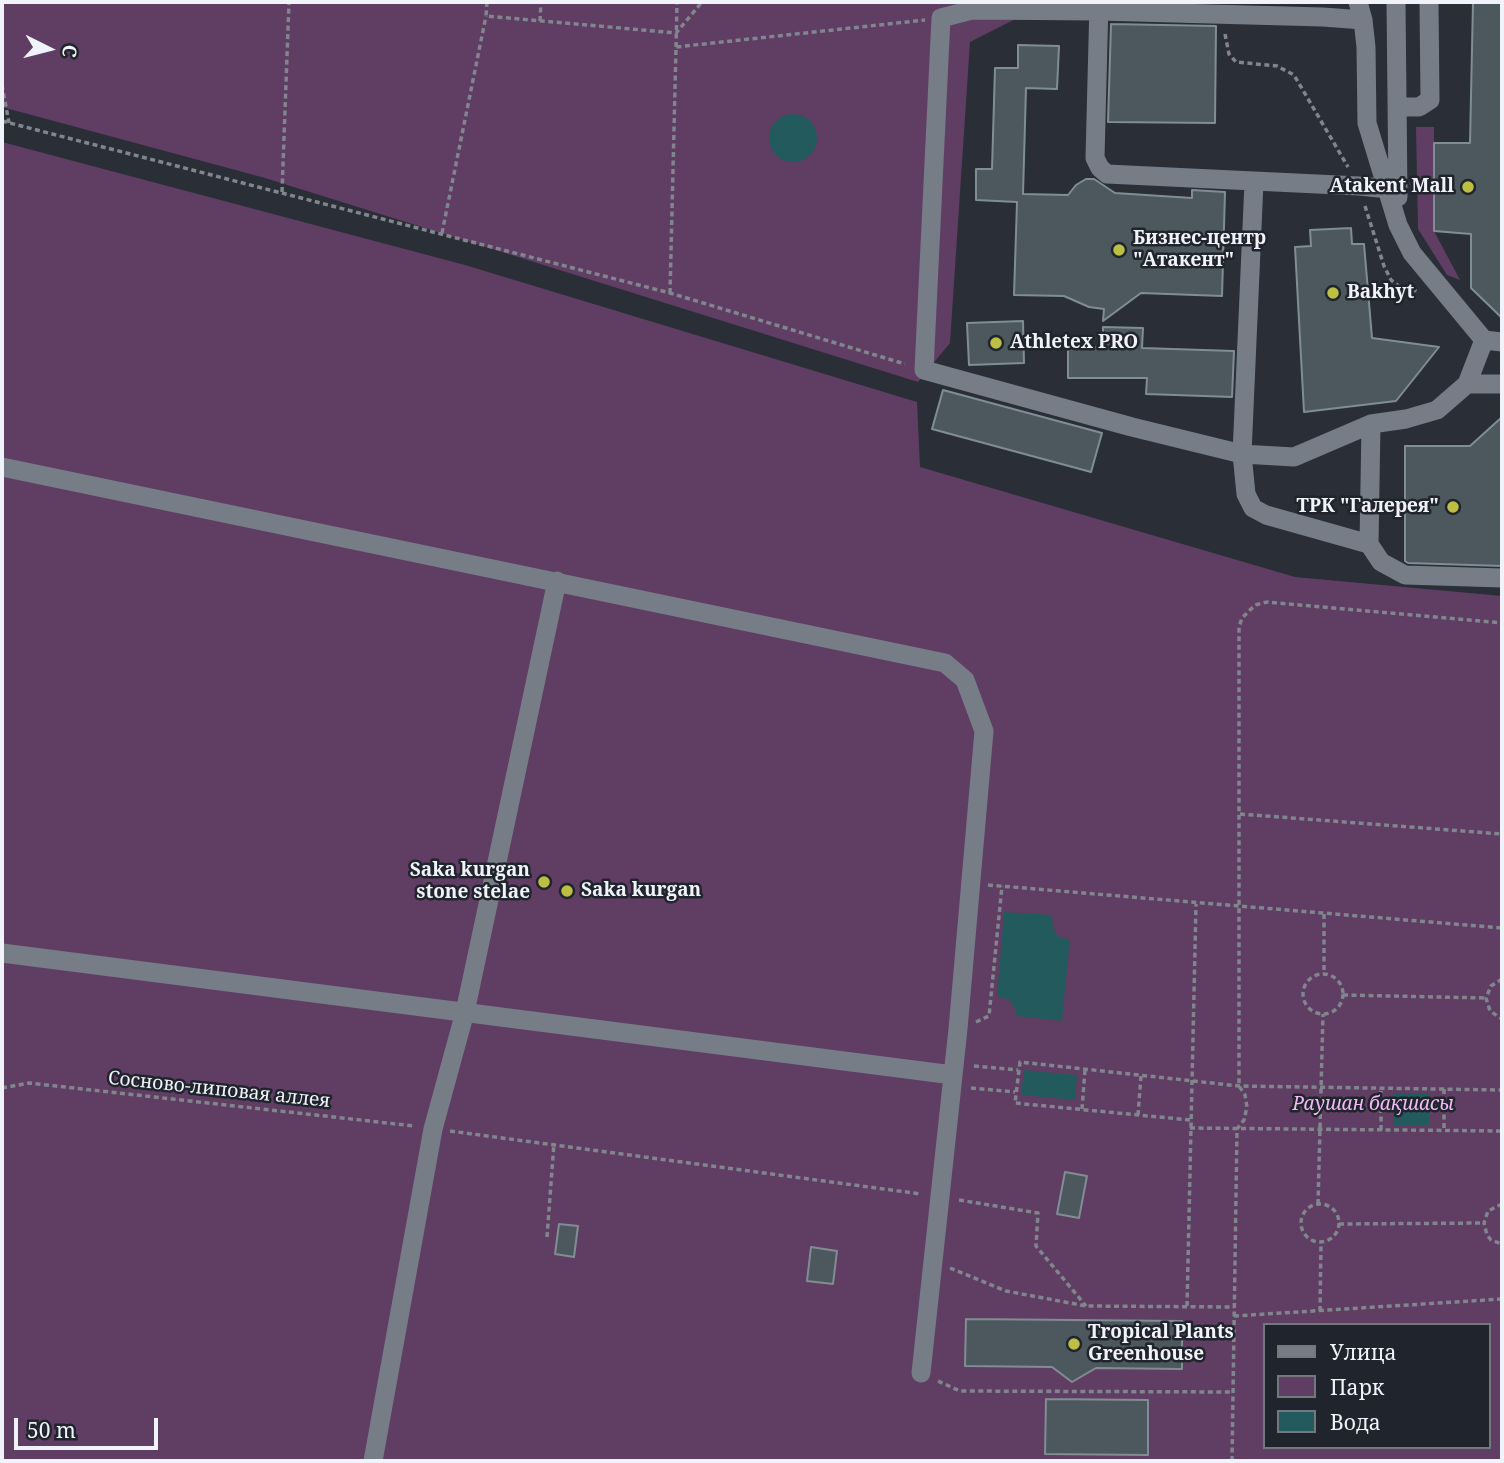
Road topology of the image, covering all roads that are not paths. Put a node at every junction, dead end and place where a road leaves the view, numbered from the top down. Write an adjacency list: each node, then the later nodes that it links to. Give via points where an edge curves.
1 (1395, 2): 6 (lane)
2 (1429, 2): 6 (lane, via 1430,100 1419,107)
3 (1099, 6): 4 (lane); 5 (lane, via 1222,15); 7 (lane, via 1095,159 1100,168 1107,174)
4 (941, 10): 14 (lane, via 924,370)
5 (1361, 11): 8 (lane, via 1367,123)
6 (1397, 107): 9 (lane)
7 (1254, 182): 8 (lane); 14 (lane)
8 (1389, 190): 9 (lane)
9 (1398, 225): 10 (lane, via 1412,253)
10 (1493, 341): 11 (lane)
11 (1467, 384): 12 (lane); 13 (lane, via 1437,410)
12 (1502, 384)
13 (1371, 424): 14 (lane, via 1294,457); 16 (lane)
14 (1242, 453): 16 (lane, via 1246,494 1253,508)
15 (2, 467): 18 (lane)
16 (1369, 544): 17 (lane, via 1381,562 1405,575)
17 (1502, 578)
18 (557, 581): 20 (lane); 21 (lane, via 945,663 965,680 984,731)
19 (2, 953): 20 (lane)
20 (465, 1012): 21 (lane); 23 (lane, via 433,1129)
21 (953, 1075): 22 (lane)
22 (921, 1373)
23 (373, 1461)

